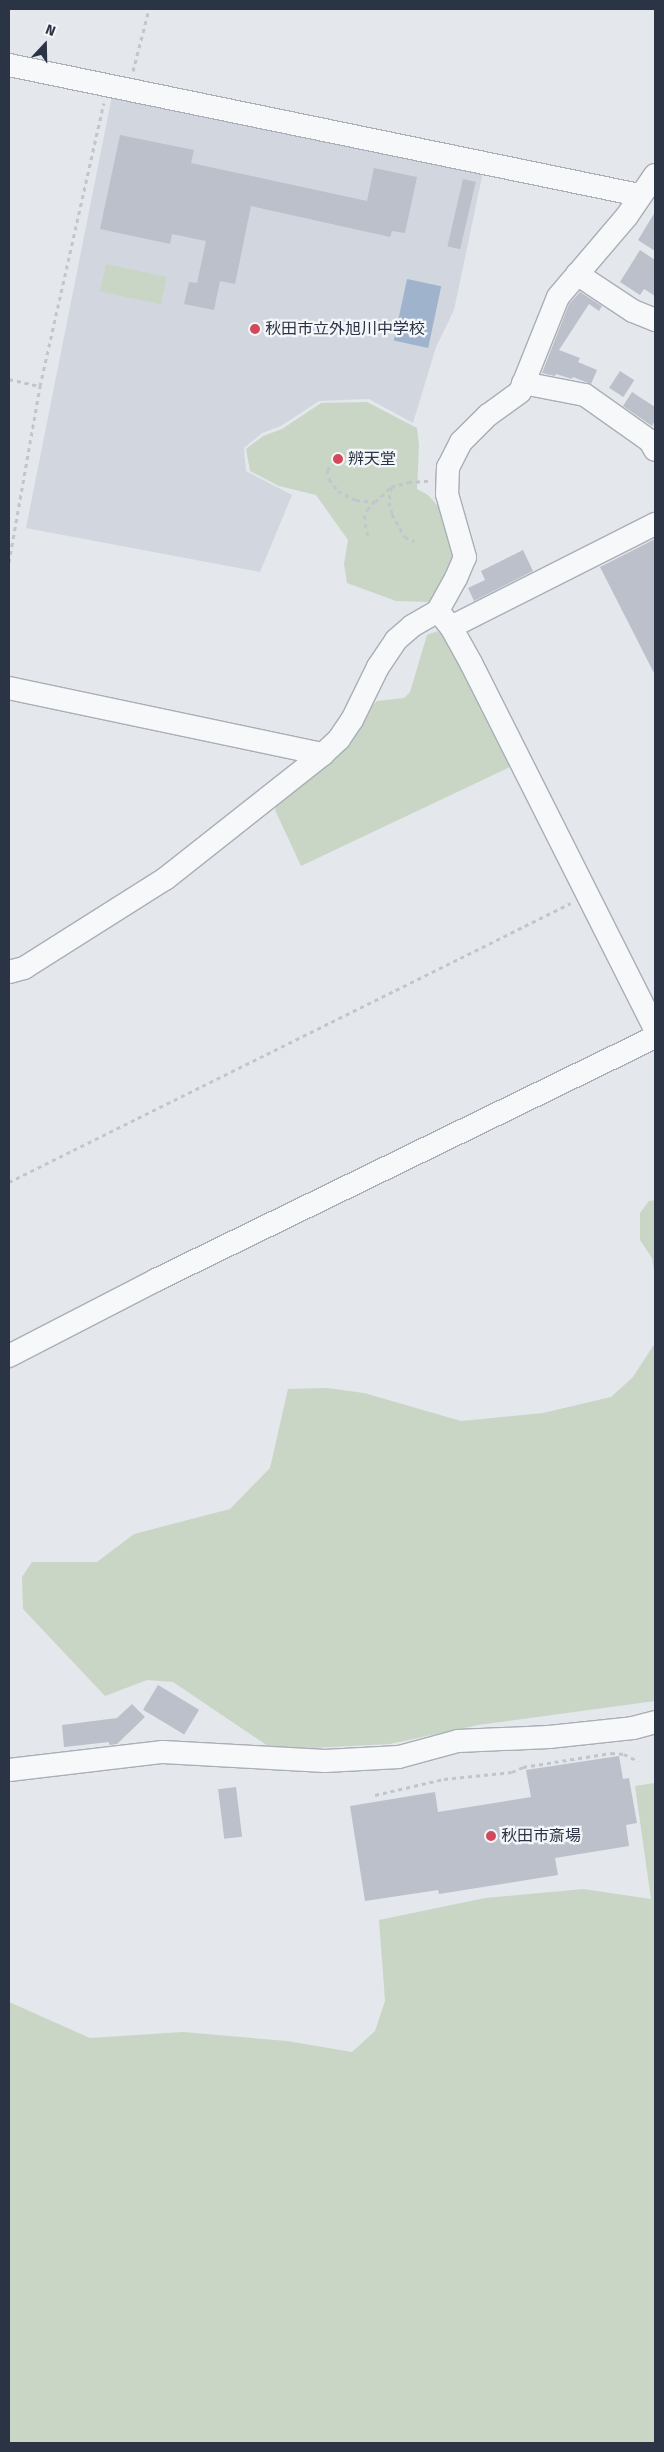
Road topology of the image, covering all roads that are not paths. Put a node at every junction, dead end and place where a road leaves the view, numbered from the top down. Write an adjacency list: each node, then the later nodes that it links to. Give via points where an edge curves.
1 (9, 65): 3 (street)
2 (655, 175): 3 (street)
3 (639, 195): 4 (street, via 626,216)
4 (577, 274): 5 (street, via 633,311); 6 (street, via 558,297)
5 (655, 320)
6 (523, 383): 7 (street, via 585,395 650,441); 9 (street, via 520,392 488,415 461,442 448,467 447,494 465,557)
7 (655, 450)
8 (655, 524): 9 (street)
9 (444, 619): 11 (street, via 412,626 396,640 378,667 352,720); 13 (street, via 472,663)
10 (9, 688): 11 (street)
11 (323, 754): 12 (street, via 164,879 24,968)
12 (9, 972)
13 (655, 1029)
14 (655, 1037): 15 (street, via 164,1276)
15 (9, 1356)
16 (655, 1722): 17 (street, via 633,1728 549,1737 458,1741 399,1757 325,1761 163,1752)
17 (9, 1770)

